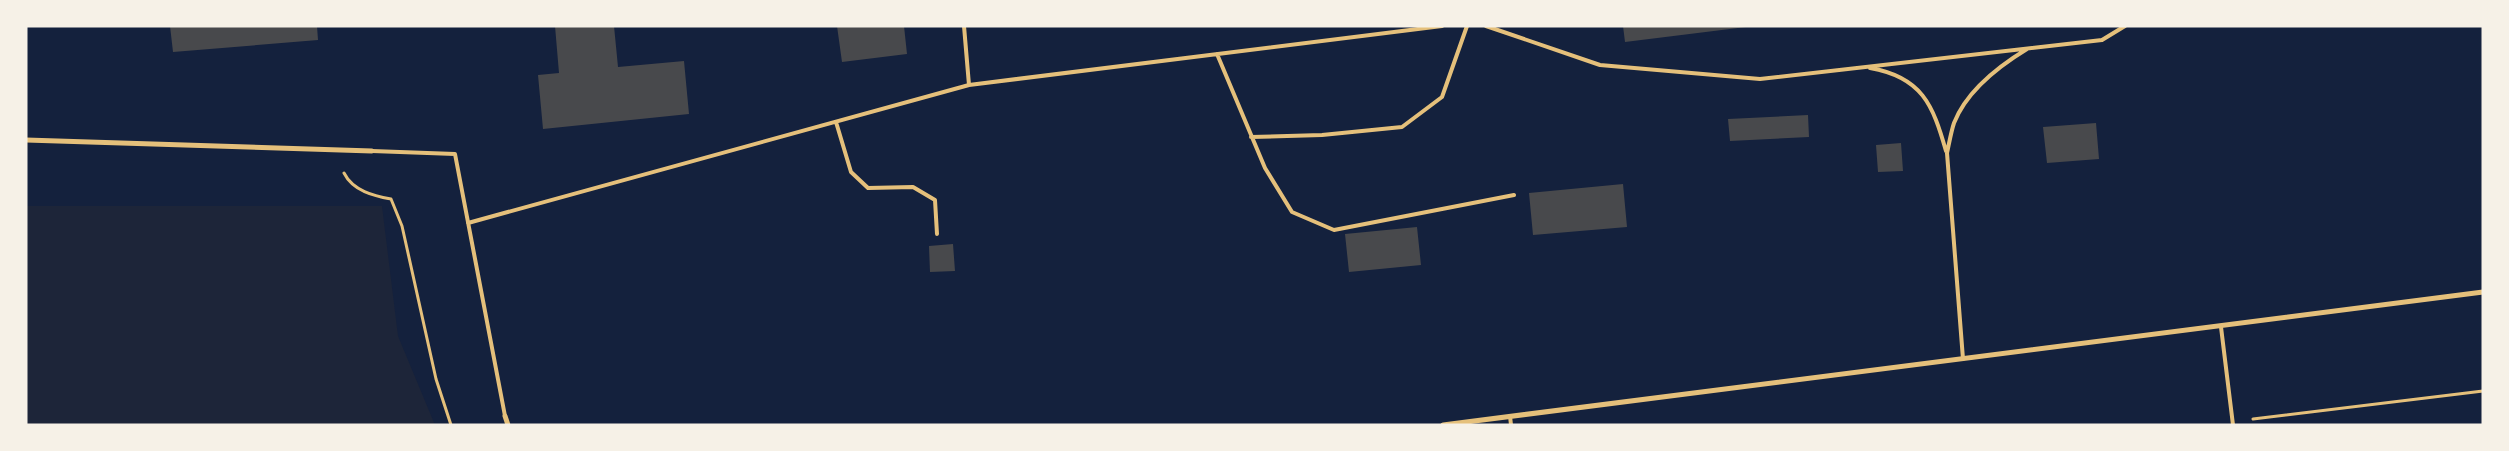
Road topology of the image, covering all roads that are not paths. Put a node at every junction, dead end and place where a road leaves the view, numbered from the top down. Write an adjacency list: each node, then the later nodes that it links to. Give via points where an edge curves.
1 (964, 26): 9 (lane)
2 (1442, 26): 7 (lane)
3 (1467, 26): 11 (lane, via 1442,97 1402,127 1322,135)
4 (1486, 26): 8 (lane, via 1600,65 1760,79)
5 (2124, 26): 6 (lane, via 2102,40)
6 (2029, 48): 8 (lane); 14 (lane, via 2002,64 1965,104 1954,123)
7 (1217, 54): 9 (lane); 11 (lane)
8 (1865, 67): 14 (lane, via 1885,70 1909,80 1923,93 1937,118)
9 (970, 85): 10 (lane)
10 (836, 122): 16 (lane); 17 (lane, via 851,172 868,188 913,187 935,200)
11 (1251, 137): 15 (lane, via 1265,168 1292,212 1334,230)
12 (26, 140): 13 (street)
13 (372, 151): 16 (lane, via 455,154)
14 (1947, 153): 20 (lane)
15 (1514, 195)
16 (468, 223): 21 (lane)
17 (937, 234)
18 (2483, 292): 19 (street)
19 (2221, 327): 20 (street); 23 (lane)
20 (1963, 358): 22 (street)
21 (505, 416): 24 (street)
22 (1510, 416): 25 (street); 26 (lane)
23 (2233, 423)
24 (508, 425)
25 (1443, 425)
26 (1511, 425)

